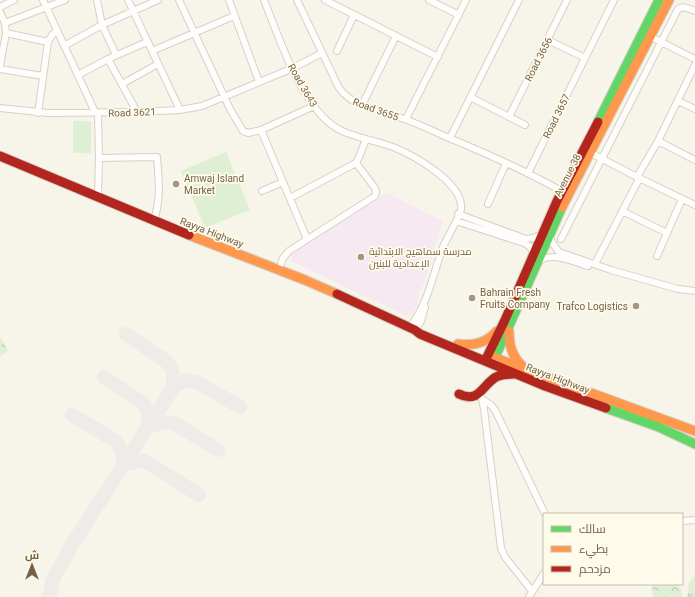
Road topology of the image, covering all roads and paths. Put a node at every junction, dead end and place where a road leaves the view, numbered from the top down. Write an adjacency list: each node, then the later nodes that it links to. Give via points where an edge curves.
1 (14, 0): 19 (street)
2 (43, 0): 20 (street)
3 (65, 0): 20 (street)
4 (97, 0): 28 (street)
5 (128, 0): 23 (street)
6 (158, 0): 23 (street)
7 (179, 0): 31 (street)
8 (229, 0): 26 (street)
9 (264, 0): 50 (street, Road 3643)
10 (297, 0): 41 (street, Road 3655)
11 (325, 0): 24 (street)
12 (429, 0): 25 (street)
13 (466, 0): 25 (street)
14 (519, 0): 56 (street)
15 (567, 0): 34 (street, Road 3656)
16 (614, 0): 44 (street, Road 3657)
17 (659, 0): 84 (main road, Avenue 38)
18 (669, 0): 33 (main road, Avenue 38)
19 (0, 7)
20 (47, 7): 27 (street); 29 (street)
21 (695, 11): 37 (street, via 684,7 678,9)
22 (0, 12): 27 (street)
23 (134, 12): 28 (street); 36 (street)
24 (354, 15): 32 (street); 39 (street)
25 (459, 15): 43 (street)
26 (234, 16): 31 (street); 53 (street)
27 (5, 23): 30 (street)
28 (102, 25): 38 (street); 42 (street)
29 (57, 30): 35 (street); 38 (street)
30 (6, 33): 35 (street); 49 (street)
31 (195, 33): 40 (street); 55 (street)
32 (396, 36): 43 (street); 58 (street)
33 (651, 37): 37 (street); 73 (main road, Avenue 38)
34 (548, 40): 44 (street); 66 (street, Road 3656)
35 (48, 42): 52 (street)
36 (147, 42): 40 (street); 42 (street)
37 (660, 42): 46 (street); 76 (street)
38 (64, 46): 51 (street)
39 (337, 51)
40 (152, 52): 47 (street)
41 (322, 53): 50 (street, Road 3621); 58 (street, Road 3655, via 343,94)
42 (116, 55): 45 (street)
43 (438, 56): 67 (street)
44 (585, 58): 80 (street, Road 3657)
45 (108, 59): 51 (street); 54 (street)
46 (695, 59)
47 (158, 64): 54 (street); 62 (street)
48 (695, 65): 57 (street)
49 (0, 67): 52 (street)
50 (293, 68): 53 (street, Road 3621); 59 (street, Road 3643)
51 (78, 75): 63 (street)
52 (43, 76): 65 (street)
53 (259, 82): 55 (street, Road 3621)
54 (122, 84): 64 (street)
55 (224, 97): 62 (street, Road 3621, via 202,106); 69 (street, via 243,131 248,133)
56 (470, 97): 66 (street); 70 (street)
57 (678, 101): 61 (street); 72 (street)
58 (362, 105): 67 (street, Road 3655)
59 (314, 106): 69 (street); 71 (street, Road 3643, via 337,129)
60 (0, 108): 65 (street, Road 3621)
61 (695, 109)
62 (180, 110): 64 (street, Road 3621)
63 (97, 112): 64 (street, Road 3621); 65 (street, Road 3621); 75 (street)
64 (137, 112)
65 (38, 113)
66 (509, 117): 68 (street)
67 (406, 119): 70 (street, Road 3655)
68 (525, 125)
69 (262, 130): 82 (street)
70 (450, 138): 79 (street, Road 3655)
71 (366, 139): 78 (street); 91 (street, Road 3643, via 393,147 436,172 448,182 458,196 461,208)
72 (658, 141): 77 (street); 81 (street)
73 (591, 153): 76 (street); 84 (main road, Avenue 38)
74 (0, 156): 85 (main road, Rayya Highway)
75 (100, 158): 85 (street); 93 (street, via 157,157 160,191)
76 (601, 158): 81 (street); 96 (street)
77 (695, 160)
78 (356, 163): 86 (street); 97 (street, via 375,188 375,196)
79 (506, 163): 80 (street, Road 3655); 88 (street)
80 (528, 174): 84 (street, Road 3655)
81 (638, 178): 87 (street); 90 (street)
82 (283, 182): 83 (street); 86 (street)
83 (262, 191)
84 (565, 193): 95 (main road, Avenue 38)
85 (98, 198): 93 (main road, Rayya Highway)
86 (290, 198): 97 (street)
87 (682, 199): 89 (street); 94 (street)
88 (488, 204)
89 (695, 205)
90 (622, 211): 94 (street); 100 (street)
91 (458, 214): 92 (street, Road 3643); 95 (street, via 526,239)
92 (456, 221): 99 (street, via 524,243 529,246); 107 (street, Road 3643, via 443,247 425,302 424,315)
93 (154, 222): 101 (main road, Rayya Highway)
94 (667, 233): 98 (street)
95 (546, 234): 99 (main road, Avenue 38); 100 (street, via 559,252)
96 (561, 238)
97 (307, 239): 101 (street, via 289,251)
98 (657, 256)
99 (536, 258): 102 (street, via 555,256 602,270); 106 (main road, Avenue 38)
100 (595, 264): 102 (street)
101 (279, 270): 107 (main road, Rayya Highway)
102 (611, 270): 103 (street)
103 (678, 289): 104 (street); 105 (street)
104 (695, 291)
105 (695, 295)
106 (507, 323): 108 (main road, via 483,343 471,346); 109 (main road, Avenue 38); 110 (main road, via 511,352)
107 (412, 329): 108 (main road, Rayya Highway, via 422,330); 109 (main road, Rayya Highway)
108 (458, 344): 109 (main road, Rayya Highway)
109 (490, 360): 110 (main road, Rayya Highway)
110 (521, 372): 112 (main road, via 496,377); 113 (main road, Rayya Highway); 114 (main road, Rayya Highway, via 545,386 659,427)
111 (459, 394): 112 (main road, via 468,398)
112 (480, 396): 115 (street, via 495,410); 119 (street, via 501,548)
113 (695, 431)
114 (695, 444)
115 (545, 513)
116 (695, 520): 117 (street)
117 (683, 521)
118 (543, 575): 119 (street)
119 (531, 594)

